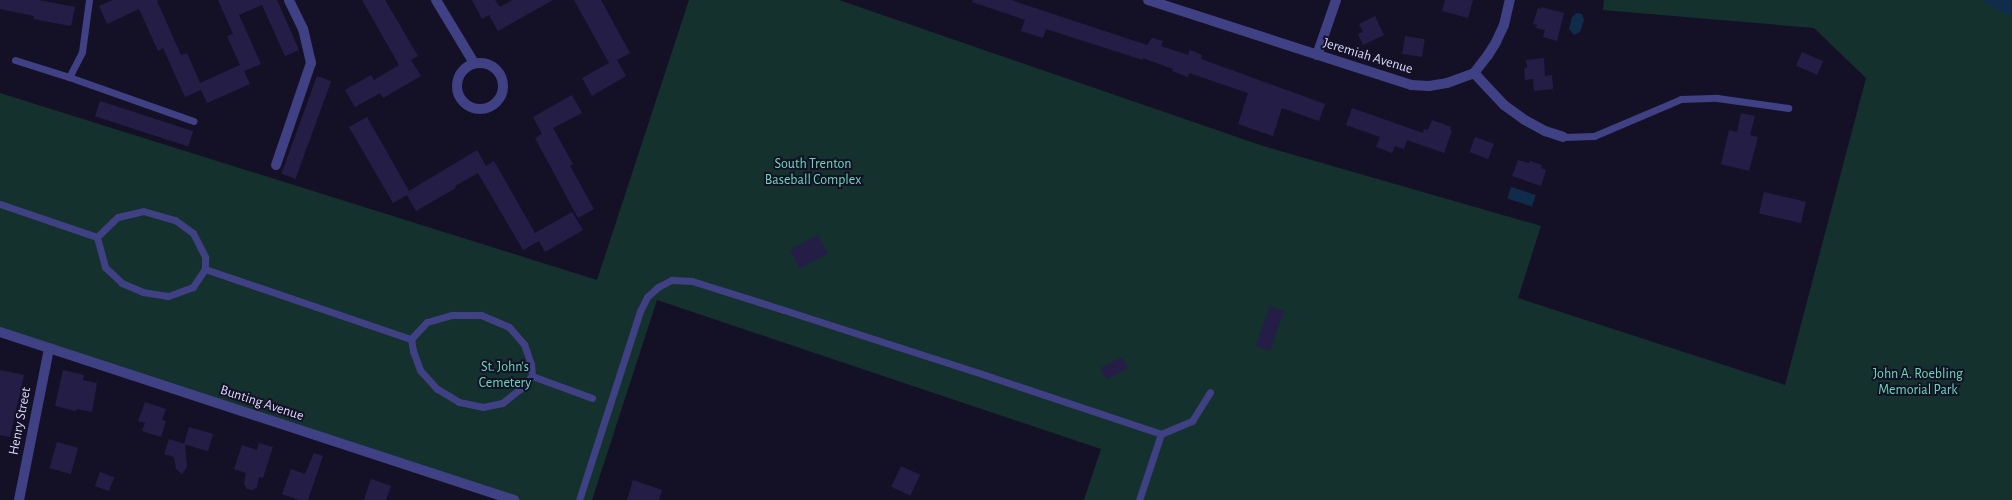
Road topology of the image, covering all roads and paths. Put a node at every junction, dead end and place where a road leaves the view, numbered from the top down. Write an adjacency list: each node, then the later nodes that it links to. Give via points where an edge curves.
1 (89, 0): 11 (lane, via 82,52)
2 (288, 0): 15 (street, via 302,29 311,63)
3 (436, 0): 9 (street)
4 (1148, 0): 7 (street, Jeremiah Avenue)
5 (1336, 0): 7 (street)
6 (1510, 0): 10 (street, via 1504,25 1496,42)
7 (1317, 55): 10 (street, Jeremiah Avenue, via 1411,85 1447,83)
8 (15, 60): 11 (lane)
9 (474, 64): 9 (street, via 461,73 457,89 467,105 485,109 500,98 503,82 496,68 488,64)
10 (1474, 73): 14 (street, via 1504,105 1545,131)
11 (69, 77): 13 (lane)
12 (1788, 108): 14 (lane, via 1717,98 1681,100 1594,136)
13 (193, 121)
14 (1563, 137)
15 (276, 165)
16 (0, 204): 17 (lane)
17 (97, 237): 18 (lane, via 118,217 143,211 174,220 193,233 205,257); 18 (lane, via 105,266 122,283 143,292 168,296 193,287)
18 (205, 269): 20 (lane)
19 (0, 332): 21 (street, Bunting Avenue)
20 (411, 339): 22 (lane, via 428,322 452,315 481,315 509,327 524,344); 22 (lane, via 420,370 437,389 459,402 483,407 502,403)
21 (49, 348): 26 (street, Henry Street); 27 (street, Bunting Avenue)
22 (532, 376): 24 (lane)
23 (1210, 392): 25 (lane, via 1192,421)
24 (592, 398)
25 (1160, 434): 28 (lane, via 991,376 692,281 672,280 658,287 647,297 640,311); 29 (lane)
26 (19, 500)
27 (514, 500)
28 (578, 500)
29 (1139, 500)

